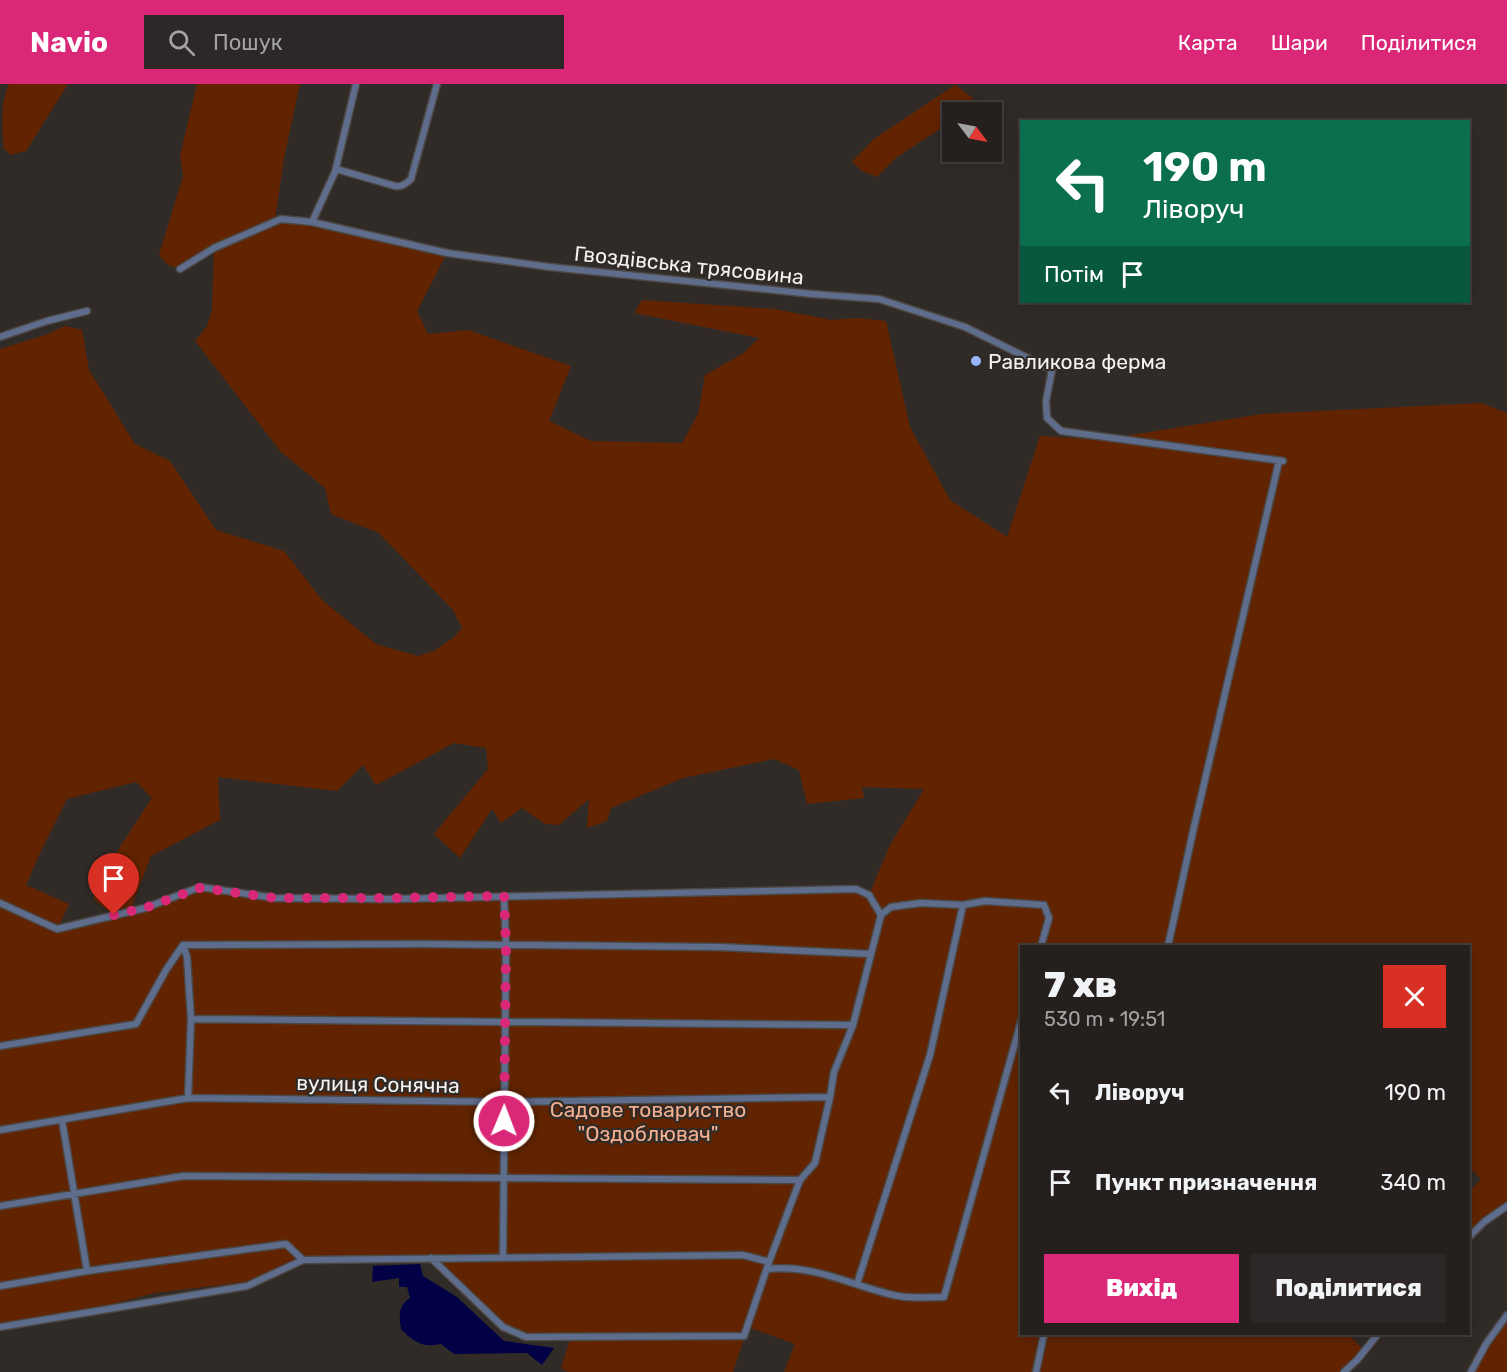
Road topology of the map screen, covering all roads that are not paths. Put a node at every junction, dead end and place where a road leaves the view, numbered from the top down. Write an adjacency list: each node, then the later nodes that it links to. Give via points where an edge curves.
1 (356, 84): 3 (street)
2 (437, 84): 3 (street, via 407,184 395,186)
3 (336, 169): 4 (street)
4 (312, 222): 5 (street, Гвоздівська трясовина, via 281,219 214,248); 15 (street, Гвоздівська трясовина, via 447,253 550,267 879,299 965,327 1052,369 1047,418 1061,431 1281,461)
5 (180, 269)
6 (87, 311): 7 (street)
7 (0, 337)
8 (504, 896): 9 (street, via 275,898 200,888 145,908 57,929); 11 (street, via 856,889 870,895); 13 (street)
9 (0, 903)
10 (963, 905): 11 (street, via 921,903 891,907); 14 (street, via 985,901 1044,905 1049,918); 38 (street, via 930,1055)
11 (880, 915): 16 (street)
12 (183, 945): 13 (street); 17 (street); 21 (street, via 136,1024)
13 (506, 945): 16 (street, via 720,947); 18 (street)
14 (1041, 945)
15 (1168, 945)
16 (871, 954): 19 (street)
17 (191, 1019): 18 (street); 23 (street)
18 (505, 1022): 19 (street); 24 (street)
19 (853, 1024): 22 (street, via 834,1072)
20 (1020, 1025): 38 (street, via 944,1297 895,1296)
21 (0, 1046)
22 (830, 1097): 24 (street, вулиця Сонячна); 28 (street, via 815,1163)
23 (188, 1098): 24 (street, вулиця Сонячна); 25 (street, вулиця Сонячна)
24 (504, 1102): 27 (street)
25 (62, 1120): 26 (street, вулиця Сонячна); 29 (street)
26 (0, 1130)
27 (503, 1179): 28 (street); 29 (street, via 183,1176); 33 (street)
28 (800, 1180): 36 (street)
29 (74, 1194): 30 (street); 37 (street)
30 (0, 1206)
31 (1506, 1208): 32 (street)
32 (1470, 1236)
33 (503, 1257): 34 (street); 36 (street, via 743,1255)
34 (431, 1258): 35 (street); 36 (street, via 502,1327 526,1336 744,1336)
35 (303, 1260): 37 (street, via 286,1244); 41 (street, via 247,1286)
36 (768, 1265): 38 (street, via 814,1271)
37 (87, 1271): 39 (street)
38 (858, 1284)
39 (0, 1286)
40 (1507, 1315): 46 (street)
41 (0, 1327)
42 (1044, 1335): 44 (street)
43 (1377, 1335): 45 (street)
44 (1036, 1372)
45 (1344, 1372)
46 (1471, 1372)

